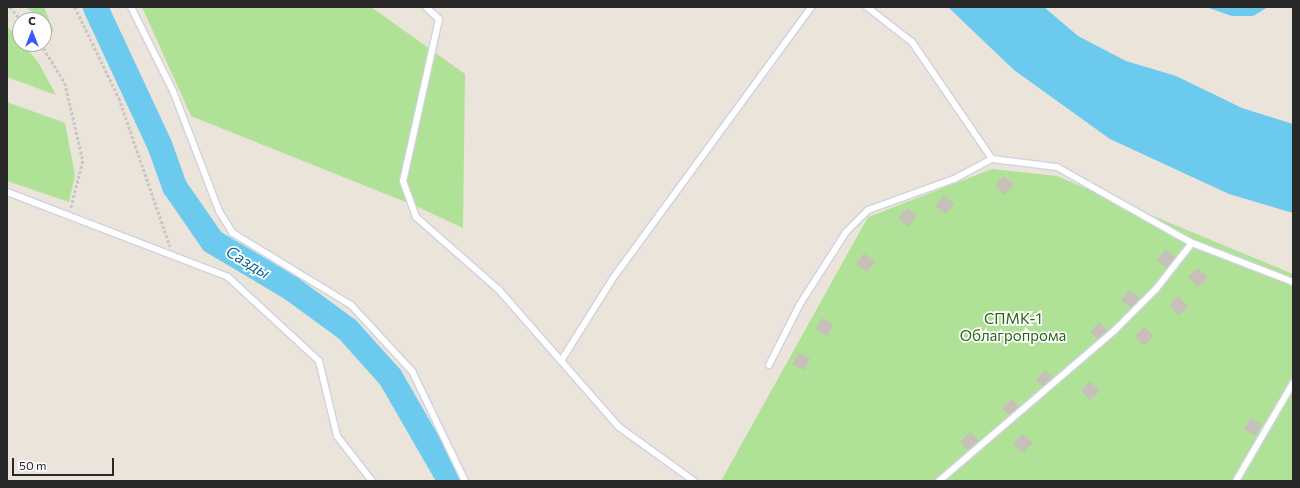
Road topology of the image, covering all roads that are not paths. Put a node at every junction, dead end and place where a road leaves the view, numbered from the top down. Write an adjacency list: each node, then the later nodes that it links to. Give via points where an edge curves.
1 (131, 7): 13 (lane, via 173,91 219,211 233,233 351,305 412,371)
2 (426, 7): 9 (lane, via 439,19 403,181 416,218 498,290)
3 (811, 7): 9 (lane, via 613,278)
4 (867, 7): 5 (lane, via 912,42)
5 (992, 159): 7 (lane, via 1057,166); 10 (lane, via 954,179 868,210 846,232 800,304)
6 (7, 192): 12 (lane, via 70,214 228,277 319,361 337,436)
7 (1192, 243): 8 (lane); 15 (lane, via 1156,289 1115,330)
8 (1293, 282)
9 (561, 361): 14 (lane, via 619,427)
10 (769, 365)
11 (1293, 383): 16 (lane)
12 (372, 481)
13 (465, 481)
14 (694, 481)
15 (939, 481)
16 (1236, 481)

